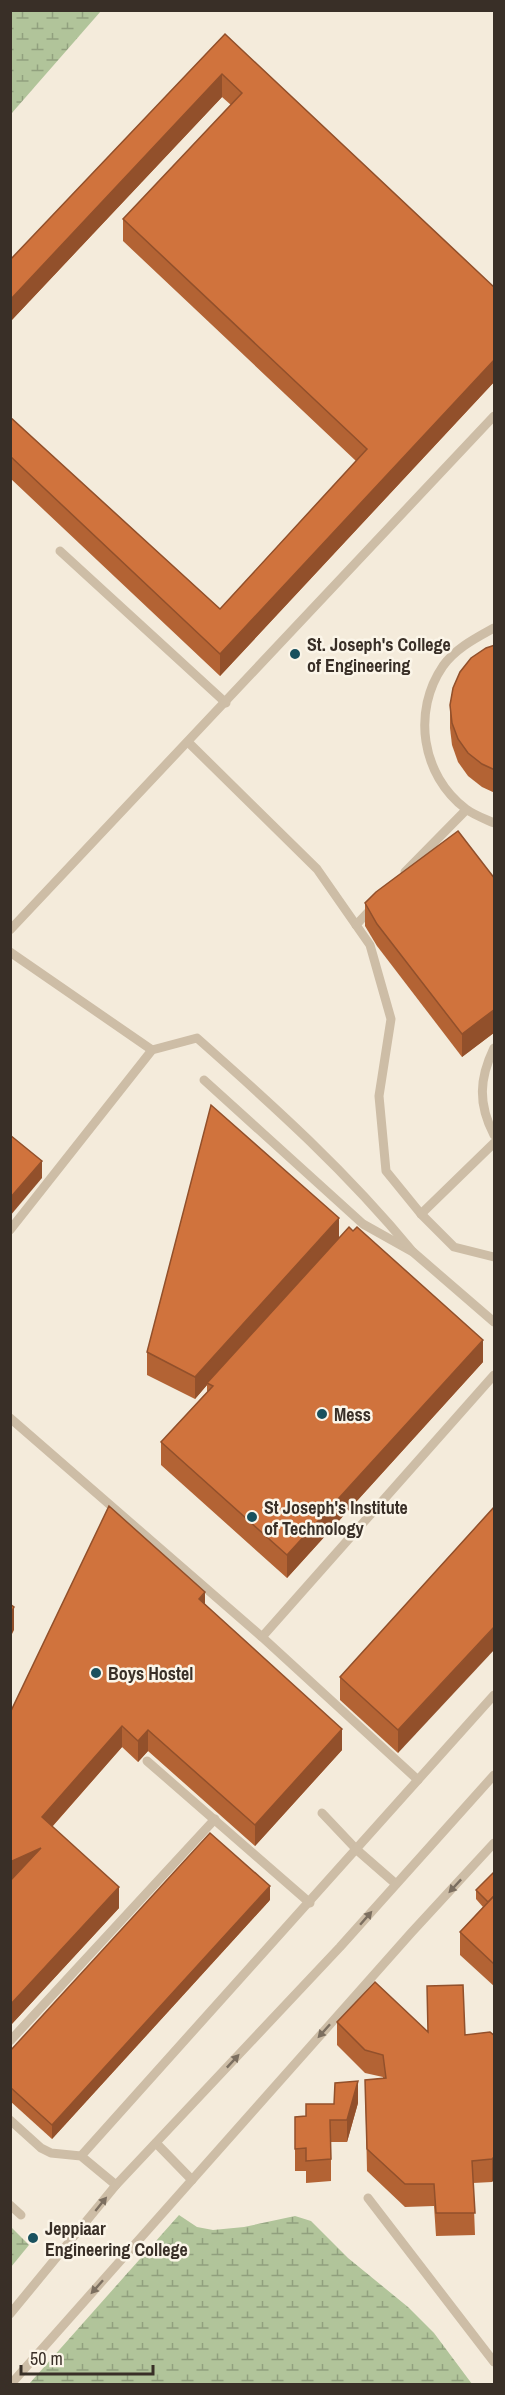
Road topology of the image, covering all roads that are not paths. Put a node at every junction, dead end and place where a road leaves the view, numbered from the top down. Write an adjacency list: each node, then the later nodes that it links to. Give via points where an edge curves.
1 (495, 416): 4 (lane)
2 (60, 551): 4 (lane)
3 (495, 628): 6 (lane, via 467,642 444,665 429,694 425,715 429,758 443,787)
4 (226, 703): 5 (lane)
5 (189, 743): 10 (lane, via 317,868); 11 (lane)
6 (466, 810): 7 (lane); 8 (lane)
7 (495, 823)
8 (402, 876)
9 (379, 900): 10 (lane)
10 (356, 925): 18 (lane, via 370,945 391,1019 379,1096 386,1171)
11 (10, 930)
12 (10, 952): 14 (lane)
13 (495, 1048): 16 (lane, via 481,1094)
14 (152, 1050): 20 (lane); 22 (lane, via 197,1038 303,1132 374,1205)
15 (204, 1080): 19 (lane)
16 (495, 1135)
17 (495, 1143): 18 (lane)
18 (421, 1214): 23 (lane, via 454,1247)
19 (363, 1224): 21 (lane); 22 (lane)
20 (10, 1230)
21 (355, 1233)
22 (413, 1252): 24 (lane)
23 (495, 1257)
24 (495, 1322)
25 (495, 1376): 27 (lane)
26 (10, 1418): 27 (lane)
27 (262, 1637): 31 (lane)
28 (495, 1695): 31 (lane)
29 (147, 1761): 33 (lane)
30 (495, 1775): 36 (lane)
31 (418, 1780): 35 (lane)
32 (322, 1813): 35 (lane)
33 (215, 1819): 37 (lane); 38 (lane)
34 (495, 1843): 42 (lane, one-way to 42)
35 (357, 1850): 36 (lane); 37 (lane)
36 (396, 1884): 40 (lane, one-way to 36)
37 (310, 1903): 41 (lane)
38 (10, 2041)
39 (10, 2120): 41 (lane, via 46,2151)
40 (156, 2143): 42 (lane); 43 (lane)
41 (81, 2156): 43 (lane)
42 (192, 2180): 49 (lane, one-way to 49)
43 (117, 2185): 47 (lane, one-way to 43)
44 (368, 2198): 48 (lane)
45 (10, 2205): 46 (lane)
46 (21, 2215)
47 (10, 2314)
48 (495, 2362)
49 (11, 2385)

